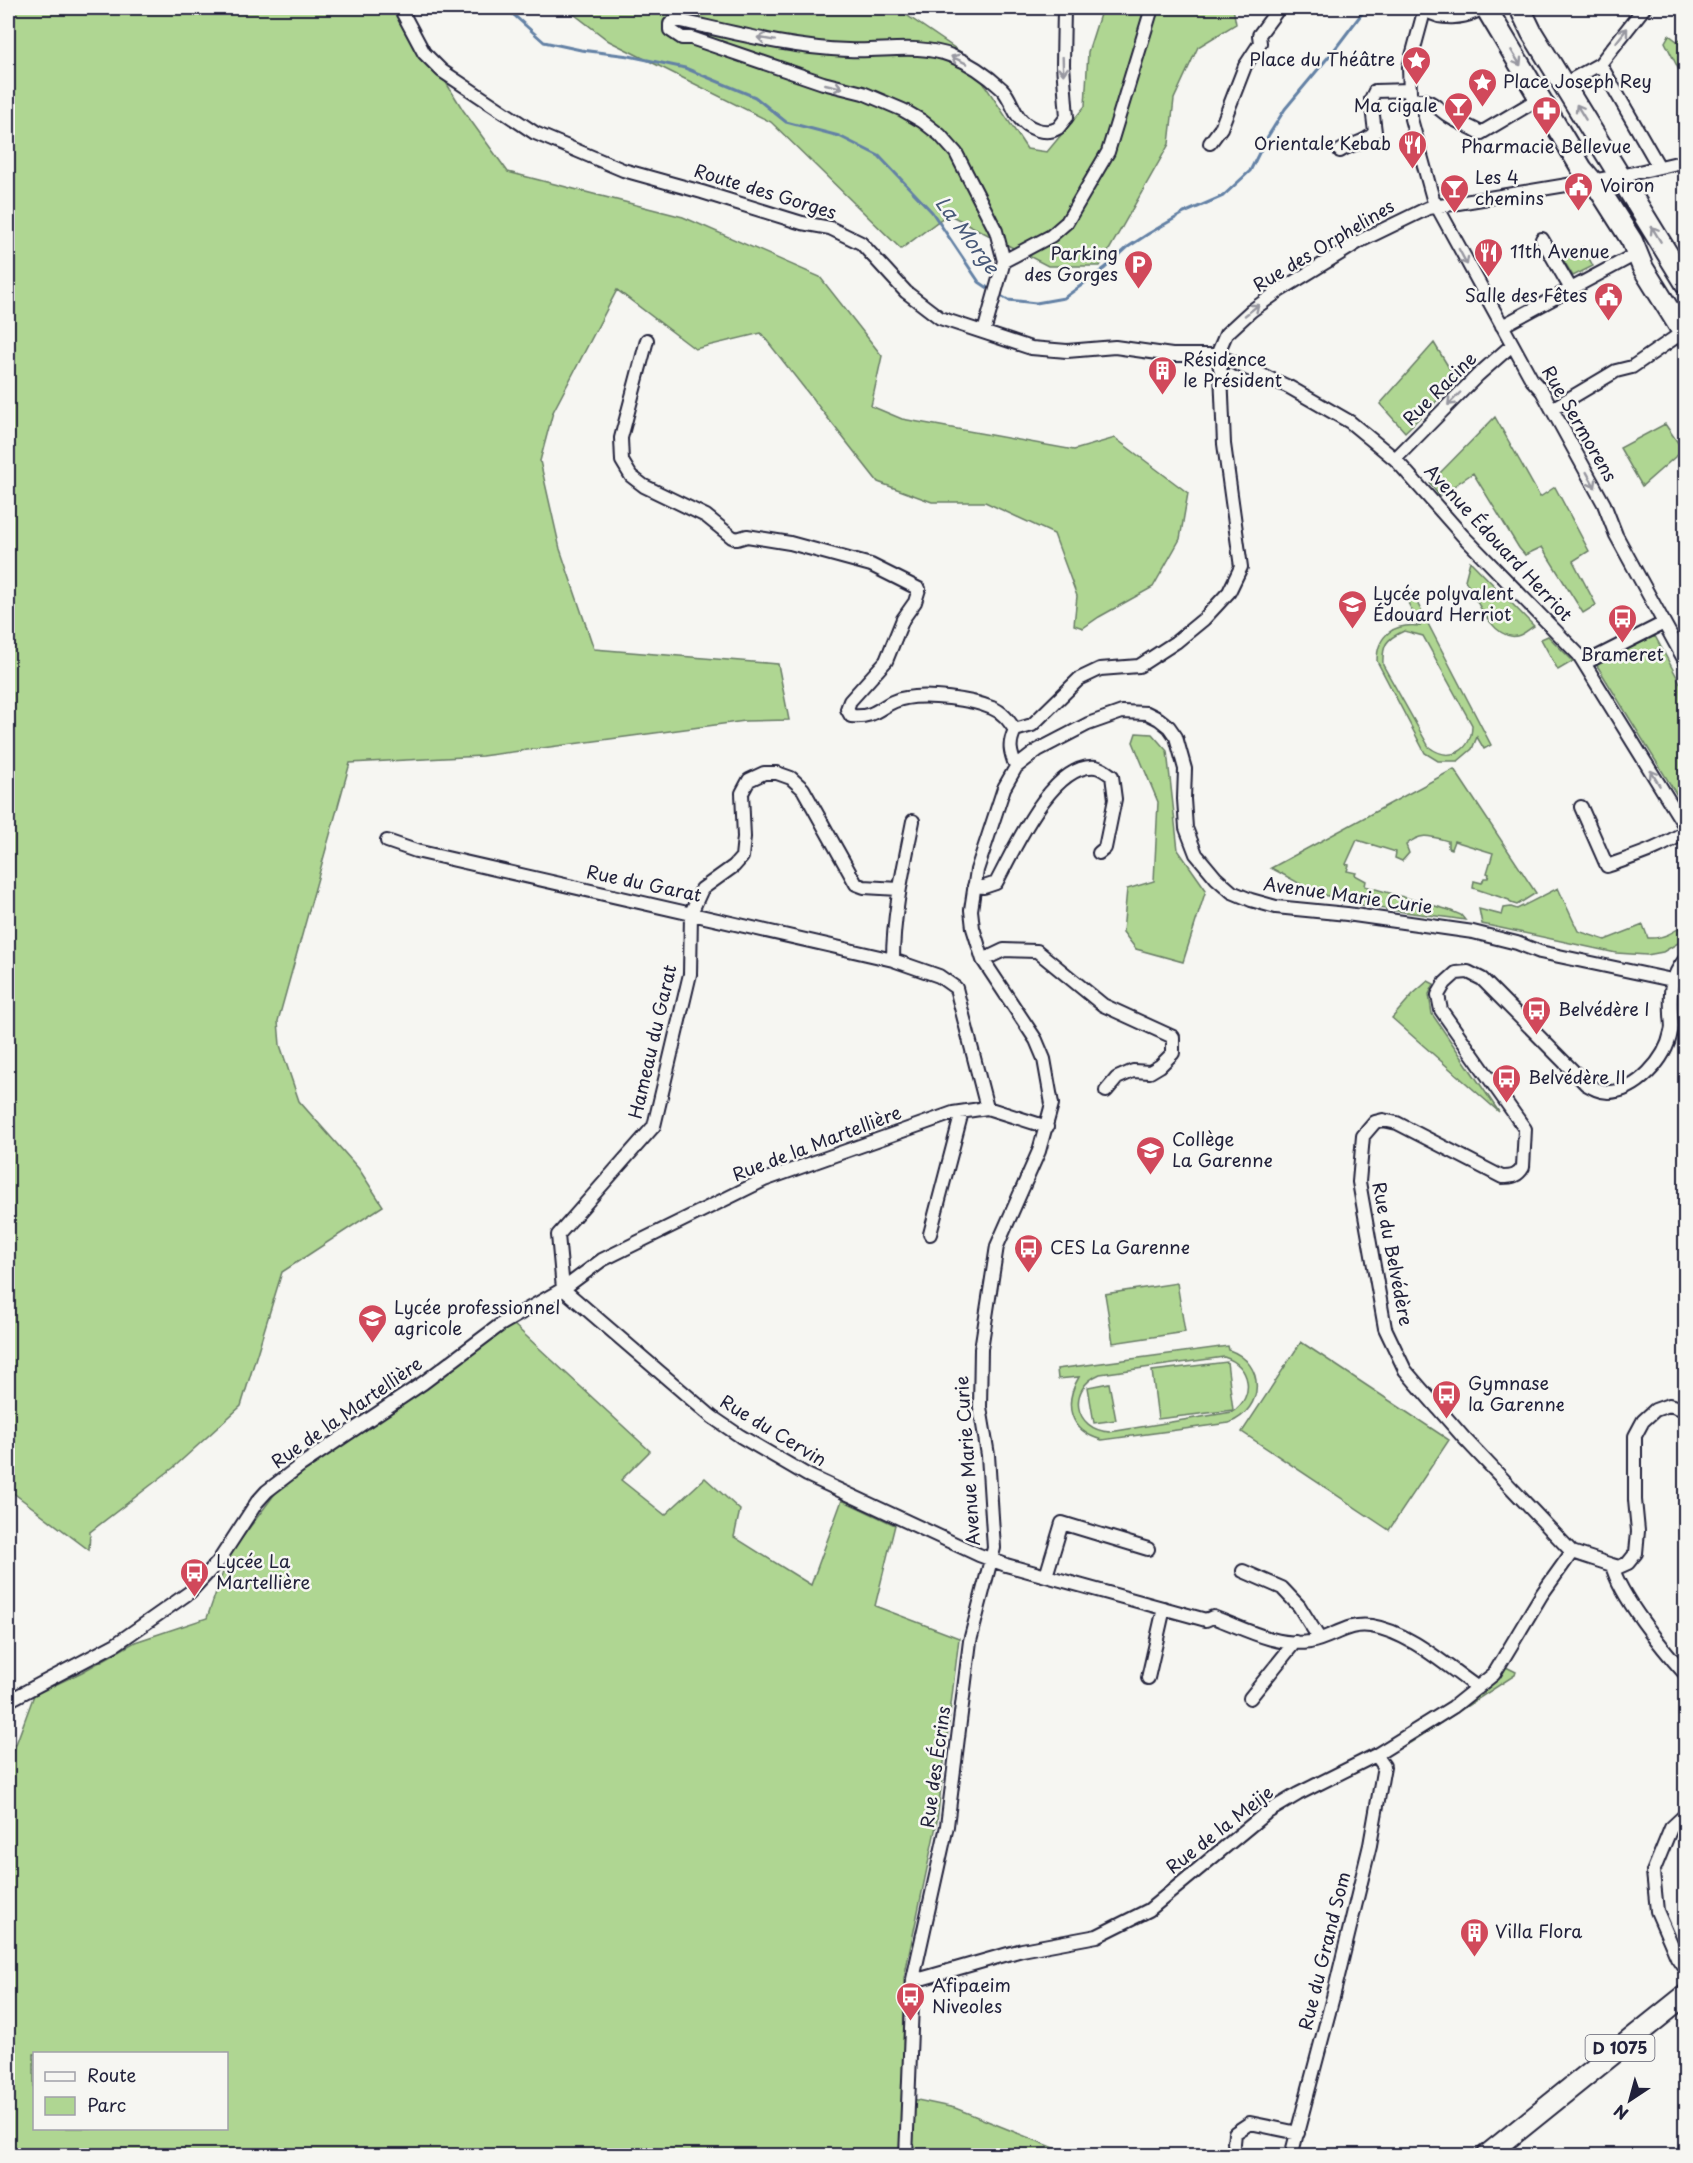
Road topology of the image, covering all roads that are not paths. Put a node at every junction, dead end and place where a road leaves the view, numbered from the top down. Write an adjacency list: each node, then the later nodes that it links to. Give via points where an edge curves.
1 (400, 8): 32 (street, Route des Gorges, via 424,53 442,71 535,133 623,170 802,224 830,228 861,243 906,292 940,318)
2 (1064, 8): 28 (street, one-way to 28, via 1067,117 1050,131 1029,127 1001,88 952,56 911,48 810,47 681,21 670,24 670,30 682,38 823,84 863,93 922,121 956,153 996,231)
3 (1152, 8): 28 (street, via 1108,152 1067,222 1051,237)
4 (1279, 8): 17 (street, via 1259,35 1260,43 1245,66 1221,128)
5 (1425, 8): 15 (street, Rue Sermorens, via 1409,67)
6 (1430, 8): 7 (main road, via 1443,13)
7 (1474, 8)
8 (1486, 8): 16 (main road, one-way to 16)
9 (1511, 8): 12 (main road)
10 (1520, 8): 12 (main road)
11 (1644, 8): 13 (street, one-way to 11)
12 (1532, 33): 14 (main road)
13 (1600, 64): 14 (street); 20 (street)
14 (1564, 84): 21 (main road, one-way to 14)
15 (1410, 95): 16 (street, via 1433,102 1449,117 1483,132); 18 (street, via 1375,91 1371,99 1375,132 1369,140); 25 (street, Rue Sermorens, via 1411,119)
16 (1540, 98): 22 (main road)
17 (1210, 143)
18 (1340, 151)
19 (1686, 161): 20 (street, Rue des Orphelines)
20 (1659, 167): 21 (street, Rue des Orphelines)
21 (1621, 176): 22 (street, Rue des Orphelines); 23 (main road)
22 (1591, 179): 24 (main road); 25 (street, Rue des Orphelines)
23 (1632, 194): 24 (main road, via 1615,187 1608,190); 29 (main road, one-way to 23)
24 (1606, 200): 27 (main road, via 1632,240)
25 (1436, 205): 31 (street, Rue Sermorens, one-way to 31); 36 (street, Rue des Orphelines, one-way to 25, via 1226,334 1251,310 1362,240)
26 (1542, 239): 30 (street)
27 (1636, 254): 30 (street); 33 (main road)
28 (1002, 266): 32 (street)
29 (1686, 284)
30 (1571, 289): 31 (street)
31 (1502, 326): 35 (street, Rue Sermorens)
32 (984, 332): 36 (street, Route des Gorges, via 1031,348 1067,351 1115,346 1172,355)
33 (1684, 333): 37 (street, via 1632,367 1617,371)
34 (647, 340): 42 (street, via 621,438 622,461 631,476 706,516 737,539 747,536 790,543 871,565 919,589 886,661 850,701 851,716 869,716 905,698 949,698 992,708 1004,714)
35 (1512, 345): 37 (street, Rue Sermorens); 38 (street, Rue Racine, one-way to 38)
36 (1217, 355): 38 (street, Avenue Édouard Herriot, via 1321,404); 42 (street, via 1224,444 1241,567 1229,592 1204,620 1139,666 1100,669 1079,679 1032,725)
37 (1552, 409): 39 (street, Rue Sermorens, one-way to 39)
38 (1395, 459): 40 (street, Avenue Édouard Herriot)
39 (1664, 623): 40 (street); 41 (street, Rue Sermorens)
40 (1585, 663): 46 (street, Avenue Édouard Herriot, one-way to 40)
41 (1686, 663)
42 (1015, 730): 43 (street, via 1010,754)
43 (1016, 767): 49 (street, Avenue Marie Curie, via 1004,788); 55 (street, Avenue Marie Curie, via 1038,750 1088,724 1122,712 1147,714 1159,719 1176,737 1185,769 1185,828 1196,854 1232,892 1276,908 1473,932 1540,952)
44 (1581, 807): 46 (street, via 1608,866 1673,840)
45 (913, 821): 50 (street)
46 (1686, 829)
47 (387, 841): 51 (street, Rue du Garat, via 416,851)
48 (1099, 853): 49 (street, via 1105,848 1115,799 1113,776 1097,767 1078,770 1057,783 996,883)
49 (974, 886): 54 (street, Avenue Marie Curie, via 972,928)
50 (899, 889): 51 (street, via 856,884 803,789 791,778 764,772 749,780 742,793 742,857 702,890); 53 (street)
51 (691, 913): 53 (street, Rue du Garat); 61 (street, Hameau du Garat, via 690,974 654,1126 558,1235)
52 (1686, 958): 55 (street)
53 (893, 960): 57 (street, Rue du Garat, via 939,976 956,988)
54 (983, 960): 56 (street, via 1004,950 1036,951 1103,1005 1173,1036 1173,1053 1160,1066 1150,1072 1125,1074); 59 (street, Avenue Marie Curie, via 1036,1040 1044,1059 1052,1104)
55 (1672, 980): 64 (street, Rue du Belvédère, via 1672,1031 1665,1048 1652,1068 1632,1085 1609,1092 1586,1084 1482,979 1468,972 1456,973 1445,983 1438,996 1442,1010 1525,1129 1523,1167 1513,1177 1502,1177 1397,1123 1375,1122 1363,1136 1359,1182 1385,1328 1405,1370)
56 (1107, 1090)
57 (987, 1108): 58 (street, Rue de la Martellière); 59 (street, Rue de la Martellière)
58 (962, 1112): 60 (street); 61 (street, Rue de la Martellière, via 764,1180 602,1260)
59 (1047, 1127): 65 (street, Avenue Marie Curie, via 997,1246 980,1360)
60 (930, 1234)
61 (563, 1289): 65 (street, Rue du Cervin, via 712,1417 740,1436 807,1475); 76 (street, Rue de la Martellière, via 500,1324 423,1383 267,1491 218,1562 190,1592 116,1644)
62 (1686, 1410): 66 (street, via 1669,1405 1655,1410 1643,1420 1635,1436 1636,1553 1628,1563)
63 (1148, 1549): 68 (street, via 1062,1523)
64 (1572, 1552): 66 (street); 74 (street, Rue de la Meije, via 1494,1674)
65 (992, 1560): 68 (street, Rue du Cervin); 80 (street, Rue des Écrins, via 970,1641 947,1826)
66 (1612, 1565): 72 (street, via 1642,1620)
67 (1243, 1571): 70 (street, via 1282,1588)
68 (1046, 1576): 69 (street, Rue du Cervin)
69 (1164, 1608): 71 (street, Rue du Cervin, via 1206,1620 1213,1617 1272,1639); 73 (street)
70 (1319, 1638): 71 (street, Rue du Cervin); 74 (street, Rue du Cervin, via 1368,1625 1394,1632)
71 (1295, 1642): 75 (street)
72 (1686, 1675)
73 (1148, 1678)
74 (1478, 1688): 77 (street, Rue de la Meije)
75 (1250, 1698)
76 (8, 1701)
77 (1376, 1755): 80 (street, Rue de la Meije, via 1266,1813 1149,1910 1097,1936 1023,1950); 83 (street, Rue du Grand Som, via 1384,1766 1370,1845)
78 (1686, 1814): 79 (street, via 1671,1828 1653,1872 1658,1911)
79 (1686, 1970)
80 (913, 1979): 85 (street, Rue des Écrins)
81 (1686, 1995): 87 (main road, D 1075)
82 (1686, 2009): 88 (main road, D 1075)
83 (1298, 2133): 84 (street, via 1250,2123 1235,2133); 86 (street, Rue du Grand Som)
84 (1234, 2143)
85 (906, 2156)
86 (1291, 2156)
87 (1486, 2156)
88 (1502, 2156)

